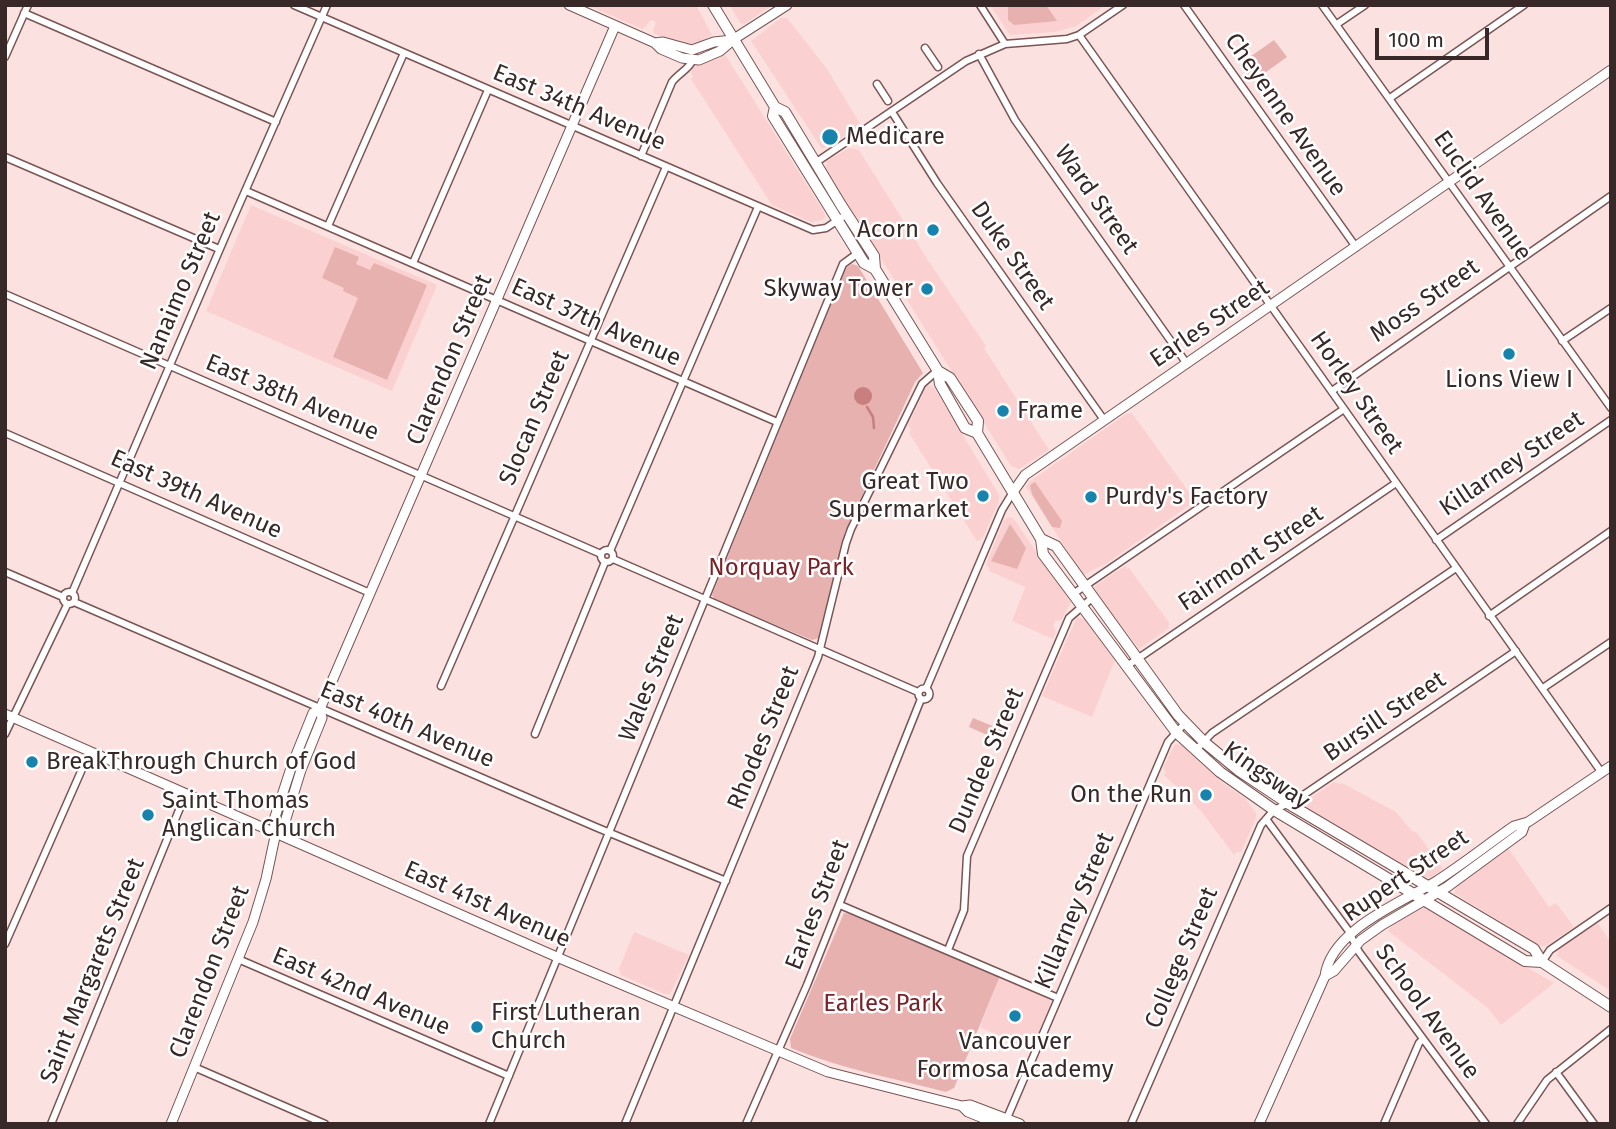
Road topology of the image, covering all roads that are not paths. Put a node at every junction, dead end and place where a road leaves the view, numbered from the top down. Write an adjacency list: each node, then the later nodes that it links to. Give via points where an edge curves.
1 (294, 5): 13 (street, East 34th Avenue)
2 (327, 5): 13 (street, Nanaimo Street)
3 (569, 5): 15 (street)
4 (713, 5): 17 (main road, Kingsway)
5 (787, 5): 17 (street)
6 (980, 5): 19 (street)
7 (1123, 5): 16 (street)
8 (1184, 5): 45 (street, Cheyenne Avenue)
9 (1322, 5): 14 (street, Euclid Avenue)
10 (1365, 5): 14 (street)
11 (1524, 5): 29 (street)
12 (26, 9): 23 (street); 33 (street)
13 (322, 17): 21 (street, East 34th Avenue); 33 (street, Nanaimo Street)
14 (1337, 24): 29 (street, Euclid Avenue)
15 (615, 26): 18 (street); 34 (street, Clarendon Street)
16 (1079, 35): 19 (street); 53 (street, Horley Street)
17 (734, 39): 18 (street, via 692,50); 24 (street, via 720,51); 31 (main road, Kingsway)
18 (655, 43): 24 (street)
19 (1005, 44): 22 (street)
20 (925, 48): 25 (street)
21 (404, 53): 28 (street, East 34th Avenue); 44 (street)
22 (979, 54): 32 (street); 57 (street, Ward Street, via 1015,120)
23 (5, 57)
24 (693, 60): 35 (street, via 673,82)
25 (939, 67)
26 (1611, 70): 39 (street, Earles Street)
27 (877, 85): 30 (street)
28 (488, 90): 34 (street, East 34th Avenue); 48 (street)
29 (1390, 98): 39 (street, Euclid Avenue)
30 (888, 102)
31 (775, 107): 37 (main road, Kingsway, via 785,112); 43 (main road, Kingsway, via 773,116)
32 (892, 112): 37 (street); 65 (street, Duke Street)
33 (276, 122): 40 (street, Nanaimo Street)
34 (571, 126): 35 (street, East 34th Avenue); 52 (street, Clarendon Street)
35 (641, 156): 38 (street, East 34th Avenue)
36 (5, 157): 46 (street)
37 (816, 163): 43 (main road, Kingsway)
38 (666, 167): 42 (street, East 34th Avenue); 55 (street, Slocan Street)
39 (1450, 182): 45 (street, Earles Street); 49 (street, Euclid Avenue)
40 (246, 191): 44 (street, East 37th Avenue); 46 (street, Nanaimo Street)
41 (1611, 196): 49 (street, Moss Street)
42 (758, 207): 43 (street, East 34th Avenue, via 816,231); 60 (street)
43 (842, 217): 47 (main road, Kingsway); 50 (main road, Kingsway, via 874,256)
44 (328, 226): 48 (street, East 37th Avenue)
45 (1356, 247): 53 (street, Earles Street)
46 (219, 249): 58 (street, Nanaimo Street)
47 (858, 253): 50 (main road, Kingsway); 66 (street, Wales Street, via 843,264)
48 (413, 263): 52 (street, East 37th Avenue)
49 (1509, 266): 56 (street, Euclid Avenue); 61 (street, Moss Street)
50 (875, 269): 59 (main road, Kingsway)
51 (5, 294): 58 (street, East 38th Avenue)
52 (497, 300): 55 (street, East 37th Avenue); 68 (street, Clarendon Street)
53 (1270, 306): 57 (street, Earles Street); 61 (street, Horley Street)
54 (1611, 308): 56 (street)
55 (590, 341): 60 (street, East 37th Avenue); 72 (street, Slocan Street)
56 (1562, 341): 63 (street, Euclid Avenue)
57 (1187, 363): 65 (street, Earles Street)
58 (169, 366): 68 (street, East 38th Avenue); 69 (street, Nanaimo Street)
59 (938, 371): 71 (main road, Kingsway, via 940,384 965,428 977,433); 93 (street, Rhodes Street, via 922,384 851,529)
60 (683, 382): 66 (street, East 37th Avenue); 76 (street)
61 (1332, 390): 62 (street, Horley Street)
62 (1344, 408): 70 (street, Horley Street); 82 (street)
63 (1611, 408)
64 (1611, 419): 75 (street, Killarney Street)
65 (1104, 420): 71 (street, Earles Street, via 1022,477)
66 (778, 422): 88 (street, Wales Street)
67 (5, 433): 69 (street, East 39th Avenue)
68 (421, 475): 72 (street, East 38th Avenue); 84 (street, Clarendon Street)
69 (119, 483): 83 (street, Nanaimo Street); 84 (street, East 39th Avenue)
70 (1396, 483): 75 (street, Horley Street); 95 (street, Fairmont Street)
71 (1013, 492): 74 (main road, Kingsway); 99 (street, Earles Street)
72 (514, 516): 77 (street, East 38th Avenue); 97 (street, Slocan Street)
73 (1611, 531): 91 (street)
74 (1041, 539): 82 (main road, Kingsway, via 1056,546); 85 (main road, Kingsway, via 1043,554)
75 (1436, 540): 80 (street, Horley Street)
76 (610, 551): 77 (street); 78 (street)
77 (601, 554): 79 (street)
78 (613, 559): 79 (street); 88 (street)
79 (605, 562): 105 (street)
80 (1456, 568): 91 (street, Horley Street); 106 (street)
81 (5, 572): 86 (street)
82 (1083, 586): 85 (street); 87 (main road, Kingsway)
83 (72, 593): 86 (street); 89 (street)
84 (370, 593): 100 (street, Clarendon Street)
85 (1073, 594): 90 (main road, Kingsway)
86 (62, 597): 89 (street)
87 (1092, 598): 90 (street, Dundee Street); 95 (main road, Kingsway)
88 (705, 599): 93 (street); 117 (street, Wales Street)
89 (71, 603): 100 (street, East 40th Avenue); 101 (street)
90 (1082, 606): 96 (main road, Kingsway); 128 (street, Dundee Street, via 1064,628 967,856 964,910)
91 (1489, 616): 94 (street, Horley Street)
92 (1611, 642): 98 (street)
93 (821, 649): 99 (street); 118 (street, Rhodes Street)
94 (1516, 652): 98 (street, Horley Street); 112 (street, Bursill Street)
95 (1136, 659): 96 (street, Fairmont Street); 102 (main road, Kingsway)
96 (1127, 666): 103 (main road, Kingsway)
97 (441, 686)
98 (1543, 688): 110 (street, Horley Street)
99 (922, 693): 123 (street, Earles Street)
100 (320, 709): 116 (street, Clarendon Street, via 322,718 284,825); 117 (street, East 40th Avenue)
101 (9, 715): 104 (street); 107 (street, East 41st Avenue)
102 (1185, 723): 103 (street, Killarney Street); 106 (main road, Kingsway)
103 (1176, 732): 108 (main road, Kingsway); 133 (street, Killarney Street)
104 (5, 734)
105 (535, 734)
106 (1204, 742): 108 (street); 112 (main road, Kingsway)
107 (90, 751): 111 (street, East 41st Avenue); 126 (street)
108 (1195, 751): 113 (main road, Kingsway)
109 (1611, 766): 110 (street, Rupert Street)
110 (1601, 773): 115 (street, Rupert Street)
111 (186, 793): 116 (street, East 41st Avenue); 143 (street, Saint Margarets Street)
112 (1290, 804): 113 (street, Bursill Street); 119 (main road, Kingsway)
113 (1274, 810): 114 (street, College Street); 121 (main road, Kingsway)
114 (1266, 819): 125 (street, School Avenue); 150 (street, College Street)
115 (1525, 824): 119 (street, Rupert Street, via 1514,826); 120 (street, Rupert Street, via 1522,832)
116 (276, 832): 129 (street, East 41st Avenue); 130 (street, Clarendon Street, via 253,922)
117 (609, 833): 118 (street, East 40th Avenue); 129 (street, Wales Street)
118 (726, 881): 134 (street, Rhodes Street)
119 (1427, 886): 120 (main road, Kingsway); 121 (street, Rupert Street)
120 (1438, 892): 122 (street, Rupert Street); 131 (main road, Kingsway, via 1534,949)
121 (1412, 894): 122 (main road, Kingsway); 125 (street, Rupert Street)
122 (1423, 901): 127 (street, Rupert Street); 131 (main road, Kingsway, via 1525,961)
123 (840, 905): 128 (street); 138 (street, Earles Street)
124 (1611, 908): 131 (street, via 1550,950)
125 (1351, 934): 127 (street, School Avenue); 132 (street, Rupert Street, via 1327,962)
126 (5, 944)
127 (1356, 946): 132 (street, Rupert Street); 137 (street, School Avenue)
128 (948, 950): 133 (street)
129 (558, 958): 134 (street, East 41st Avenue); 141 (street, Wales Street)
130 (237, 959): 139 (street, Clarendon Street); 141 (street, East 42nd Avenue)
131 (1542, 962): 135 (main road, Kingsway)
132 (1325, 976): 151 (street, Rupert Street)
133 (1058, 998): 142 (street, Killarney Street)
134 (673, 1007): 138 (street, East 41st Avenue); 147 (street, Rhodes Street)
135 (1611, 1007)
136 (1611, 1029): 140 (street)
137 (1423, 1039): 152 (street); 153 (street, School Avenue)
138 (778, 1052): 142 (street, East 41st Avenue, via 841,1076 970,1105); 148 (street, Earles Street)
139 (194, 1067): 144 (street, Clarendon Street); 145 (street)
140 (1556, 1072): 154 (street); 155 (street)
141 (509, 1076): 146 (street, Wales Street)
142 (1002, 1121): 149 (street, East 41st Avenue)
143 (51, 1124)
144 (171, 1124)
145 (325, 1124)
146 (489, 1124)
147 (625, 1124)
148 (746, 1124)
149 (1020, 1124)
150 (1131, 1124)
151 (1259, 1124)
152 (1384, 1124)
153 (1486, 1124)
154 (1517, 1124)
155 (1594, 1124)

